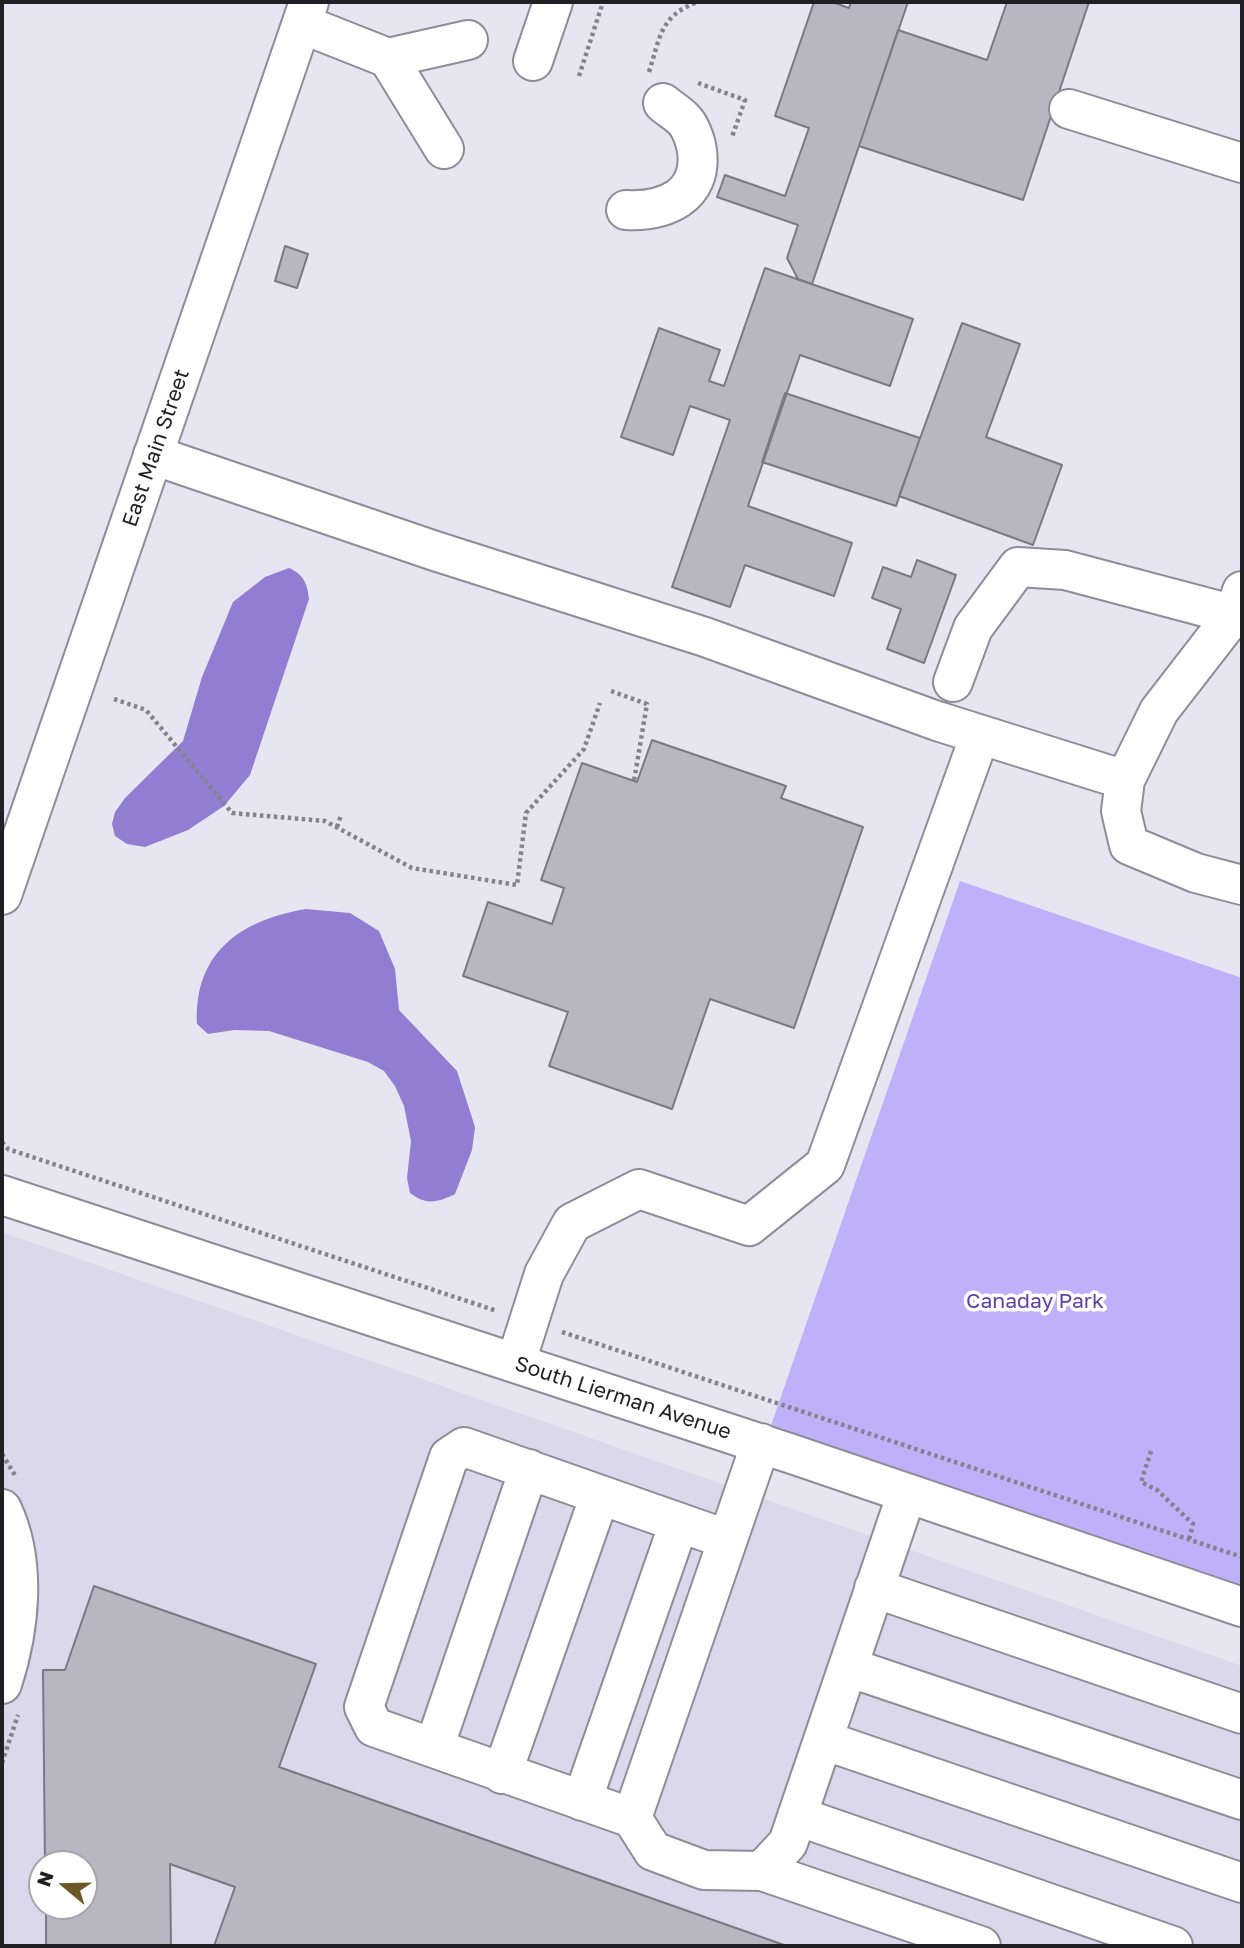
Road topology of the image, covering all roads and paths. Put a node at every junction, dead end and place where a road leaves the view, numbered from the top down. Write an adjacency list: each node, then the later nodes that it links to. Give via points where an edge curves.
1 (553, 2): 7 (street)
2 (603, 2): 8 (path)
3 (698, 2): 9 (path, via 668,17)
4 (305, 13): 6 (street); 14 (street, East Main Street)
5 (468, 40): 6 (street)
6 (388, 58): 11 (street)
7 (533, 61)
8 (579, 76)
9 (654, 93): 13 (street, via 685,121 699,164 684,197 646,211)
10 (1069, 109): 12 (street)
11 (444, 149)
12 (1242, 163)
13 (626, 210)
14 (153, 455): 20 (street, via 705,637); 26 (street, East Main Street)
15 (1239, 607): 16 (street, via 1065,570 1018,566 973,628); 21 (street, via 1159,711)
16 (953, 682)
17 (611, 691): 22 (path, via 647,704)
18 (114, 699): 24 (path, via 146,710 232,813 324,821)
19 (600, 703): 24 (path, via 584,749 526,813 517,885 412,868)
20 (980, 735): 21 (street); 31 (street, via 825,1165 749,1226 639,1189 572,1223 544,1274)
21 (1125, 780): 25 (street, via 1121,811 1129,845 1196,873)
22 (634, 781)
23 (341, 815): 24 (path)
24 (337, 827)
25 (1242, 885)
26 (2, 895)
27 (2, 1142): 29 (path, via 8,1149)
28 (2, 1195): 31 (street, South Lierman Avenue)
29 (501, 1312)
30 (554, 1329): 40 (path)
31 (516, 1362): 32 (street, South Lierman Avenue)
32 (761, 1443): 35 (street, South Lierman Avenue); 39 (street)
33 (1151, 1451): 40 (path, via 1141,1482 1157,1490 1193,1524)
34 (529, 1469): 36 (street); 48 (street); 48 (street, via 464,1447 449,1457 364,1707 374,1727)
35 (907, 1493): 42 (street); 43 (street, South Lierman Avenue)
36 (600, 1495): 38 (street); 49 (street)
37 (2, 1509): 45 (street, via 15,1548 18,1581 16,1624)
38 (679, 1523): 39 (street); 51 (street)
39 (726, 1539): 53 (street)
40 (1189, 1540): 41 (path)
41 (1242, 1558)
42 (874, 1588): 44 (street); 46 (street)
43 (1242, 1607)
44 (848, 1667): 47 (street); 50 (street)
45 (2, 1684)
46 (1242, 1714)
47 (823, 1740): 52 (street); 55 (street)
48 (434, 1748): 49 (street)
49 (502, 1774): 51 (street)
50 (1242, 1800)
51 (582, 1801): 53 (street)
52 (797, 1816): 54 (street, via 788,1843); 57 (street)
53 (632, 1818): 54 (street, via 653,1851 704,1871)
54 (762, 1871): 56 (street)
55 (1242, 1883)
56 (981, 1946)
57 (1173, 1946)

